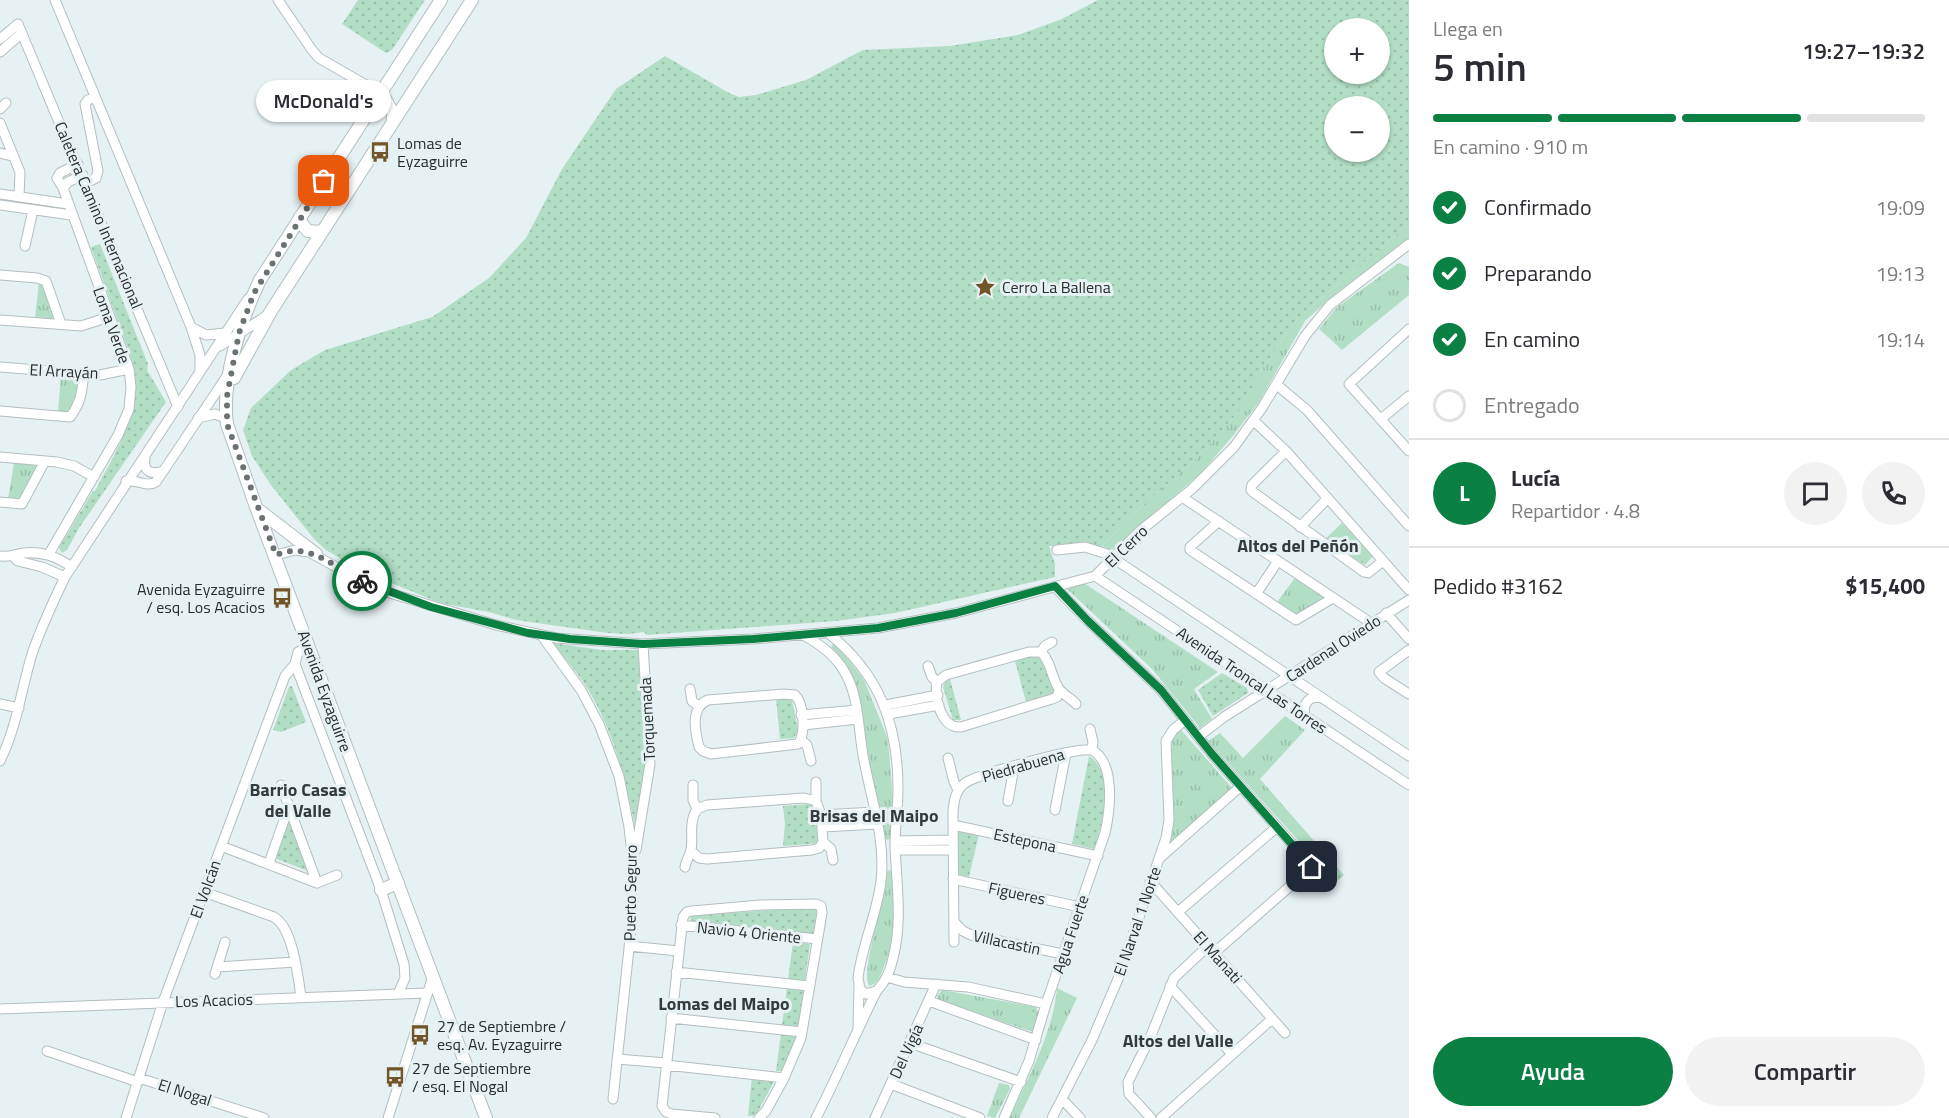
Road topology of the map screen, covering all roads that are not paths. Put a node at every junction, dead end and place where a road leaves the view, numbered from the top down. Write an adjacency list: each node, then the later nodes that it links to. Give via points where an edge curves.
1 (55, 0): 10 (street)
2 (278, 0): 8 (street, via 320,58)
3 (441, 0): 9 (main road, Avenida Eyzaguirre)
4 (472, 0): 13 (main road, Avenida Eyzaguirre)
5 (20, 28): 6 (street); 7 (street); 16 (street, Caletera Camino Internacional)
6 (0, 39)
7 (0, 52)
8 (360, 82): 9 (street); 11 (street, via 368,96)
9 (381, 93): 11 (main road, Avenida Eyzaguirre); 13 (street, via 390,104)
10 (95, 97): 17 (street, via 85,104 98,171 96,178); 35 (street)
11 (368, 112): 25 (main road, Avenida Eyzaguirre)
12 (0, 123): 15 (street)
13 (391, 126): 26 (main road, Avenida Eyzaguirre)
14 (0, 153): 15 (street)
15 (12, 156): 20 (street, via 20,172)
16 (78, 164): 17 (street, Caletera Camino Internacional); 18 (street, via 58,174)
17 (85, 179): 18 (street, via 68,182); 48 (street, Caletera Camino Internacional)
18 (63, 188): 21 (street, Loma Verde)
19 (2, 194): 20 (street); 22 (street)
20 (19, 197): 21 (street)
21 (68, 204): 24 (street, Loma Verde)
22 (1, 206): 23 (street)
23 (33, 210): 24 (street); 27 (street)
24 (71, 215): 32 (street, Loma Verde)
25 (300, 217): 26 (main road, via 308,231); 30 (main road, Avenida Eyzaguirre)
26 (322, 232): 31 (main road, Avenida Eyzaguirre)
27 (26, 246)
28 (1408, 246): 45 (street, El Cerro, via 1330,305 1305,336)
29 (0, 275): 34 (street, via 46,282)
30 (260, 280): 37 (street, Avenida Eyzaguirre); 38 (main road, Avenida Eyzaguirre)
31 (271, 311): 38 (street, Avenida Eyzaguirre); 46 (main road, Avenida Eyzaguirre)
32 (109, 317): 34 (street, via 81,326); 41 (street, Loma Verde)
33 (0, 320): 34 (street)
34 (61, 324)
35 (191, 327): 37 (street, via 206,334); 43 (street, via 200,355)
36 (1409, 329): 51 (street, via 1348,384)
37 (225, 333): 39 (street, Avenida Eyzaguirre)
38 (239, 333): 39 (street, Avenida Eyzaguirre); 42 (main road, Avenida Eyzaguirre)
39 (213, 351): 43 (street, Avenida Eyzaguirre)
40 (0, 367): 44 (street, El Arrayán)
41 (129, 369): 44 (street, El Arrayán); 60 (street, Loma Verde, via 129,409)
42 (231, 369): 46 (main road, Avenida Eyzaguirre); 50 (street, Avenida Eyzaguirre)
43 (200, 371): 48 (street, Avenida Eyzaguirre)
44 (84, 374): 49 (street, via 81,395 70,417)
45 (1276, 385): 53 (street, El Cerro); 67 (street, via 1307,410)
46 (227, 396): 52 (main road, Avenida Eyzaguirre)
47 (1409, 396): 51 (street)
48 (178, 407): 57 (street, Avenida Eyzaguirre)
49 (0, 411)
50 (198, 418): 52 (street, via 215,414); 59 (street, Avenida Eyzaguirre)
51 (1380, 419): 55 (street)
52 (227, 421): 65 (main road, Avenida Eyzaguirre)
53 (1254, 421): 54 (street); 62 (street, El Cerro, via 1221,461)
54 (1286, 451): 63 (street); 68 (street, via 1251,490)
55 (1409, 451)
56 (0, 457): 58 (street)
57 (145, 458): 59 (street, via 147,471); 61 (street, Avenida Eyzaguirre)
58 (45, 461): 60 (street, via 74,466); 64 (street, via 22,504)
59 (163, 471): 61 (street, via 152,484)
60 (94, 477): 70 (street, Loma Verde)
61 (126, 481): 78 (street, Avenida Eyzaguirre)
62 (1182, 496): 66 (street); 75 (street, El Cerro)
63 (1328, 498): 68 (street); 77 (street)
64 (0, 502)
65 (256, 507): 71 (main road); 72 (main road, Avenida Eyzaguirre)
66 (1219, 521): 76 (street); 83 (street, via 1190,549)
67 (1409, 526)
68 (1300, 527): 77 (street, via 1366,573)
69 (1057, 550): 75 (street, Avenida Troncal Las Torres, via 1085,547)
70 (49, 554): 74 (street, via 27,552); 78 (street)
71 (316, 554): 72 (street, El Cerro, via 295,550); 91 (street, El Cerro, via 367,584 399,596)
72 (276, 555): 95 (main road, Avenida Eyzaguirre)
73 (0, 556): 74 (street)
74 (14, 557): 80 (street)
75 (1112, 557): 79 (street, El Cerro); 101 (street, Avenida Troncal Las Torres)
76 (1278, 561): 83 (street); 84 (street)
77 (1383, 561): 82 (street)
78 (72, 567): 80 (street, Avenida Eyzaguirre)
79 (1095, 576): 81 (street, El Cerro); 104 (street, Avenida Troncal Las Torres)
80 (65, 577): 113 (street, Avenida Eyzaguirre, via 40,633)
81 (1055, 586): 88 (street, El Cerro, via 939,617); 118 (street, via 1154,682)
82 (1409, 590)
83 (1256, 594): 84 (street, via 1296,620)
84 (1333, 598): 87 (street)
85 (1409, 600): 86 (street, Cardenal Oviedo)
86 (1386, 613): 87 (street, Cardenal Oviedo); 92 (street)
87 (1371, 623): 101 (street, Cardenal Oviedo)
88 (846, 632): 89 (street, El Cerro); 96 (street)
89 (828, 633): 90 (street, El Cerro); 96 (street)
90 (802, 635): 94 (street, El Cerro); 115 (street, via 820,646 843,669)
91 (542, 636): 94 (street, El Cerro); 155 (street, Puerto Seguro, via 581,690 610,750 626,807)
92 (1409, 639)
93 (1052, 642): 98 (street)
94 (643, 644): 155 (street, Torquemada, via 650,764)
95 (308, 646): 99 (street, El Volcán, via 298,652); 163 (main road, Avenida Eyzaguirre)
96 (846, 648): 114 (street)
97 (1409, 650): 106 (street, via 1379,672)
98 (1041, 652): 102 (street, via 946,675); 105 (street)
99 (295, 664): 148 (street, El Volcán, via 285,676); 164 (street)
100 (928, 666): 102 (street)
101 (1290, 676): 104 (street, Cardenal Oviedo); 108 (street, Avenida Troncal Las Torres)
102 (937, 682): 107 (street)
103 (690, 689): 112 (street)
104 (1267, 689): 116 (street, Avenida Troncal Las Torres); 120 (street, Cardenal Oviedo)
105 (1059, 691): 110 (street); 111 (street, via 1052,699 961,727 950,726)
106 (1409, 694)
107 (938, 695): 111 (street); 114 (street)
108 (1322, 698): 116 (street, via 1306,701); 124 (street, Avenida Troncal Las Torres)
109 (0, 704): 113 (street)
110 (1076, 704)
111 (939, 705): 114 (street)
112 (697, 707): 117 (street, via 708,700 784,694 797,697); 121 (street, via 698,744 711,754 793,746)
113 (19, 708): 126 (street, Avenida Eyzaguirre)
114 (887, 710): 149 (street, via 897,749)
115 (857, 715): 117 (street); 140 (street)
116 (1305, 715): 132 (street, Avenida Troncal Las Torres)
117 (802, 720): 121 (street)
118 (1185, 720): 120 (street); 153 (street, El Narval 1 Norte, via 1167,741 1168,826)
119 (1090, 729): 122 (street)
120 (1198, 737): 133 (street)
121 (801, 740): 127 (street, via 807,745)
122 (1092, 750): 123 (street, Piedrabuena); 151 (street, Agua Fuerte, via 1104,762 1109,793 1107,825)
123 (1066, 753): 128 (street, Piedrabuena); 139 (street)
124 (1409, 756)
125 (948, 758): 134 (street)
126 (0, 761)
127 (811, 761)
128 (1014, 767): 134 (street, Piedrabuena, via 974,779); 136 (street)
129 (816, 782): 135 (street)
130 (281, 785): 137 (street)
131 (693, 785): 138 (street)
132 (1409, 785)
133 (1241, 786): 145 (street); 153 (street)
134 (958, 790): 143 (street)
135 (816, 801): 138 (street, via 804,798 706,805); 141 (street)
136 (1008, 801)
137 (289, 806): 154 (street); 162 (street)
138 (697, 809): 150 (street, via 692,822)
139 (1055, 810)
140 (875, 812): 141 (street); 142 (street)
141 (821, 815): 144 (street)
142 (877, 824): 144 (street); 181 (street, via 882,865)
143 (953, 825): 147 (street); 151 (street, Estepona)
144 (823, 827): 146 (street)
145 (1277, 827): 157 (street); 167 (street)
146 (823, 842): 150 (street, via 812,850 707,859); 152 (street, via 831,849)
147 (952, 845): 149 (street); 159 (street)
148 (221, 846): 154 (street); 165 (street, El Volcán)
149 (895, 846): 180 (street, via 897,924)
150 (692, 852): 156 (street)
151 (1098, 856): 166 (street, Agua Fuerte)
152 (833, 860)
153 (1158, 860): 160 (street, El Narval 1 Norte)
154 (269, 863): 162 (street)
155 (633, 864): 173 (street, Puerto Seguro)
156 (685, 867)
157 (1312, 867): 161 (street); 174 (street)
158 (337, 875): 162 (street)
159 (953, 879): 166 (street, Figueres); 168 (street)
160 (1150, 881): 167 (street, El Manati); 209 (street, El Narval 1 Norte, via 1114,989)
161 (1326, 882)
162 (317, 883)
163 (398, 884): 164 (main road); 179 (main road, Avenida Eyzaguirre)
164 (381, 890): 187 (street, via 404,964 405,978)
165 (204, 892): 177 (street, via 278,919); 190 (street, El Volcán)
166 (1080, 907): 176 (street, Agua Fuerte)
167 (1178, 912): 174 (street, El Manati)
168 (955, 923): 172 (street); 176 (street, Villacastin, via 971,935)
169 (681, 925): 170 (street, Navio 4 Oriente); 170 (street, via 685,914 692,911 811,903 819,905 822,914); 175 (street)
170 (817, 939): 183 (street)
171 (225, 942): 177 (street, via 216,970)
172 (954, 942)
173 (629, 946): 175 (street); 202 (street, Puerto Seguro)
174 (1211, 950): 184 (street, via 1178,972); 194 (street, El Manati)
175 (678, 951): 178 (street)
176 (1063, 954): 191 (street, Agua Fuerte)
177 (295, 962): 188 (street)
178 (676, 972): 183 (street); 193 (street)
179 (433, 976): 186 (street); 214 (main road, Avenida Eyzaguirre)
180 (887, 977): 182 (street); 185 (street)
181 (859, 984): 185 (street, via 866,994); 197 (street)
182 (936, 984): 189 (street, Del Vigía); 191 (street)
183 (809, 986): 195 (street)
184 (1170, 986): 201 (street); 222 (street, via 1128,1085 1130,1094)
185 (876, 991): 197 (street)
186 (427, 993): 187 (street, Los Acacios); 213 (street)
187 (398, 994): 188 (street, Los Acacios)
188 (301, 997): 190 (street, Los Acacios)
189 (929, 1001): 198 (street); 199 (street, Del Vigía)
190 (163, 1002): 192 (street, Los Acacios); 205 (street, El Volcán)
191 (1046, 1004): 198 (street, Agua Fuerte)
192 (0, 1009)
193 (671, 1018): 195 (street); 203 (street)
194 (1272, 1019): 196 (street, El Manati); 201 (street)
195 (802, 1032): 204 (street)
196 (1286, 1033)
197 (857, 1034): 216 (street)
198 (1036, 1040): 206 (street, Agua Fuerte)
199 (910, 1043): 206 (street); 207 (street, Del Vigía)
200 (47, 1051): 205 (street, El Nogal)
201 (1232, 1054): 223 (street)
202 (617, 1059): 203 (street); 208 (street, Puerto Seguro)
203 (666, 1064): 204 (street); 215 (street, via 664,1110)
204 (784, 1078): 210 (street)
205 (138, 1080): 211 (street, El Volcán); 212 (street, El Nogal)
206 (1021, 1082): 219 (street, Agua Fuerte)
207 (891, 1084): 217 (street, Del Vigía); 218 (street)
208 (613, 1099)
209 (1062, 1099): 220 (street, El Narval 1 Norte); 221 (street)
210 (761, 1117)
211 (126, 1118)
212 (264, 1118)
213 (388, 1118)
214 (486, 1118)
215 (715, 1118)
216 (816, 1118)
217 (875, 1118)
218 (980, 1118)
219 (1004, 1118)
220 (1052, 1118)
221 (1080, 1118)
222 (1151, 1118)
223 (1161, 1118)

